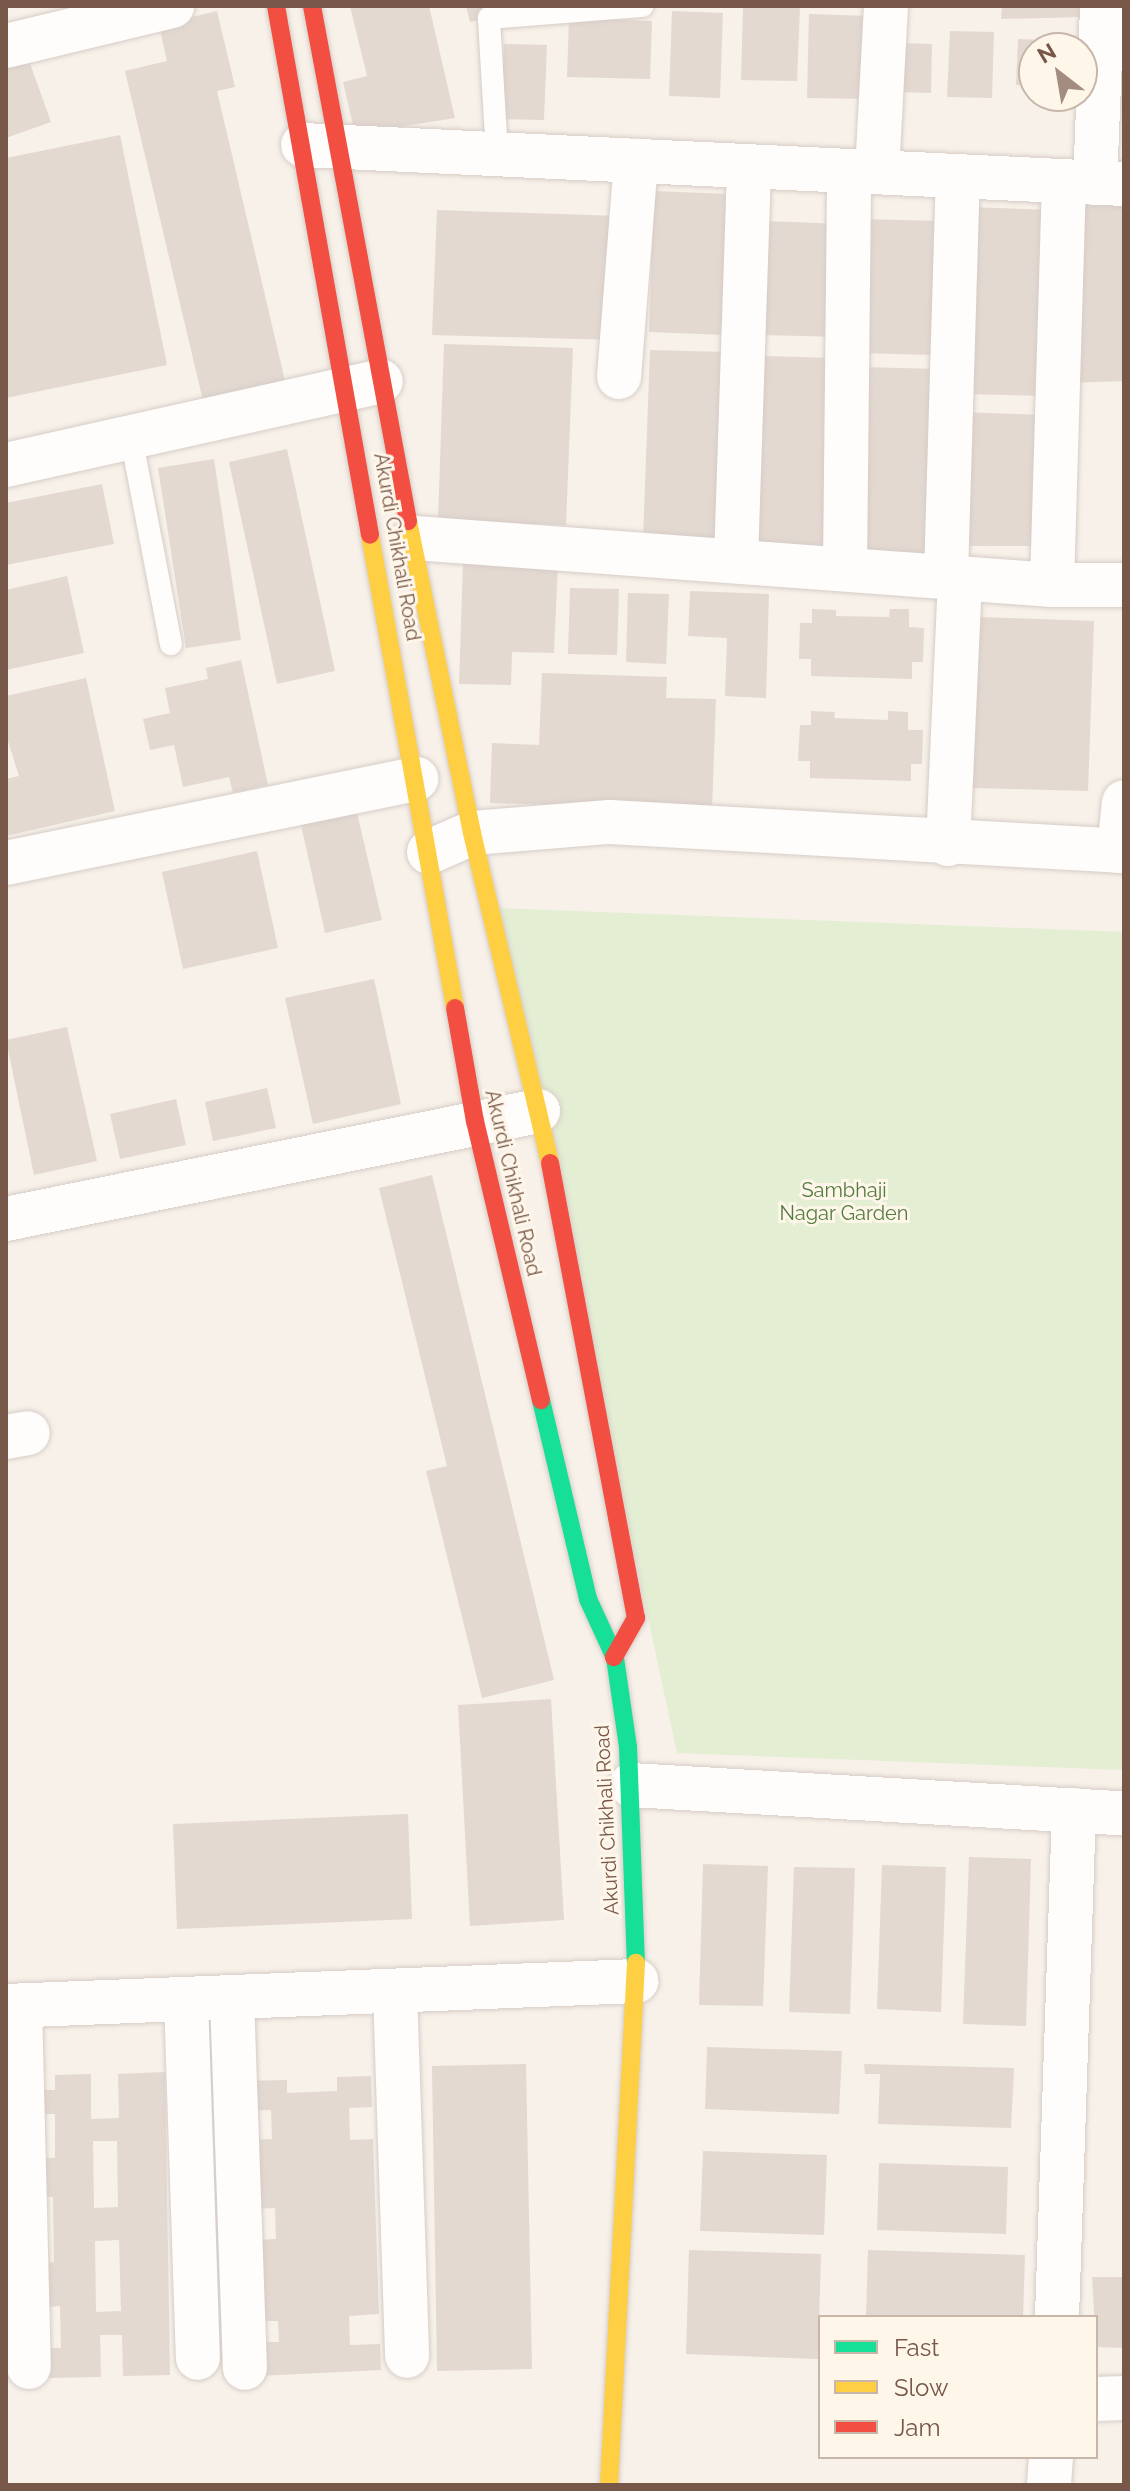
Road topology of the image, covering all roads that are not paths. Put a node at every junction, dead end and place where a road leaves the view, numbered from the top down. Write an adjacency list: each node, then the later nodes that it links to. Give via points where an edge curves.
1 (172, 6): 7 (street)
2 (276, 6): 8 (main road, Akurdi Chikhali Road)
3 (312, 6): 8 (main road)
4 (643, 6): 9 (lane, via 489,18)
5 (886, 6): 12 (street)
6 (1102, 6): 14 (street)
7 (6, 46)
8 (320, 146): 9 (street); 16 (main road); 16 (main road, Akurdi Chikhali Road)
9 (497, 154): 10 (street)
10 (636, 161): 11 (street); 15 (street)
11 (749, 167): 12 (street); 20 (street)
12 (863, 172): 13 (street); 21 (street)
13 (958, 176): 14 (street); 22 (street)
14 (1094, 183): 23 (street)
15 (619, 377)
16 (364, 385): 17 (street); 19 (main road); 26 (main road, Akurdi Chikhali Road)
17 (131, 437): 18 (street); 25 (lane)
18 (6, 465)
19 (415, 538): 20 (street); 28 (main road)
20 (736, 561): 21 (street)
21 (845, 569): 22 (street)
22 (953, 577): 23 (street); 29 (street)
23 (1052, 585): 24 (street)
24 (1124, 585)
25 (171, 644)
26 (416, 779): 31 (main road, Akurdi Chikhali Road); 32 (street)
27 (1124, 802): 30 (street)
28 (472, 833): 29 (street, via 610,822); 31 (street); 33 (main road)
29 (948, 844): 30 (street)
30 (1122, 851)
31 (429, 852): 34 (main road, Akurdi Chikhali Road)
32 (6, 863)
33 (538, 1111): 34 (street); 36 (main road, via 636,1618)
34 (475, 1121): 35 (street); 36 (main road, Akurdi Chikhali Road, via 588,1599)
35 (6, 1219)
36 (614, 1657): 37 (main road, Akurdi Chikhali Road)
37 (631, 1785): 38 (street); 40 (main road, Akurdi Chikhali Road)
38 (1074, 1810): 39 (street); 45 (street)
39 (1124, 1813)
40 (637, 1981): 41 (street); 53 (main road, Akurdi Chikhali Road)
41 (395, 1991): 42 (street); 46 (street)
42 (232, 1998): 43 (street); 49 (street)
43 (186, 1999): 44 (street); 47 (street)
44 (13, 2006): 48 (street)
45 (1057, 2315)
46 (407, 2356)
47 (198, 2358)
48 (29, 2367)
49 (245, 2368)
50 (1124, 2398): 51 (street)
51 (1098, 2399)
52 (1051, 2459): 54 (street)
53 (609, 2485)
54 (1049, 2485)

